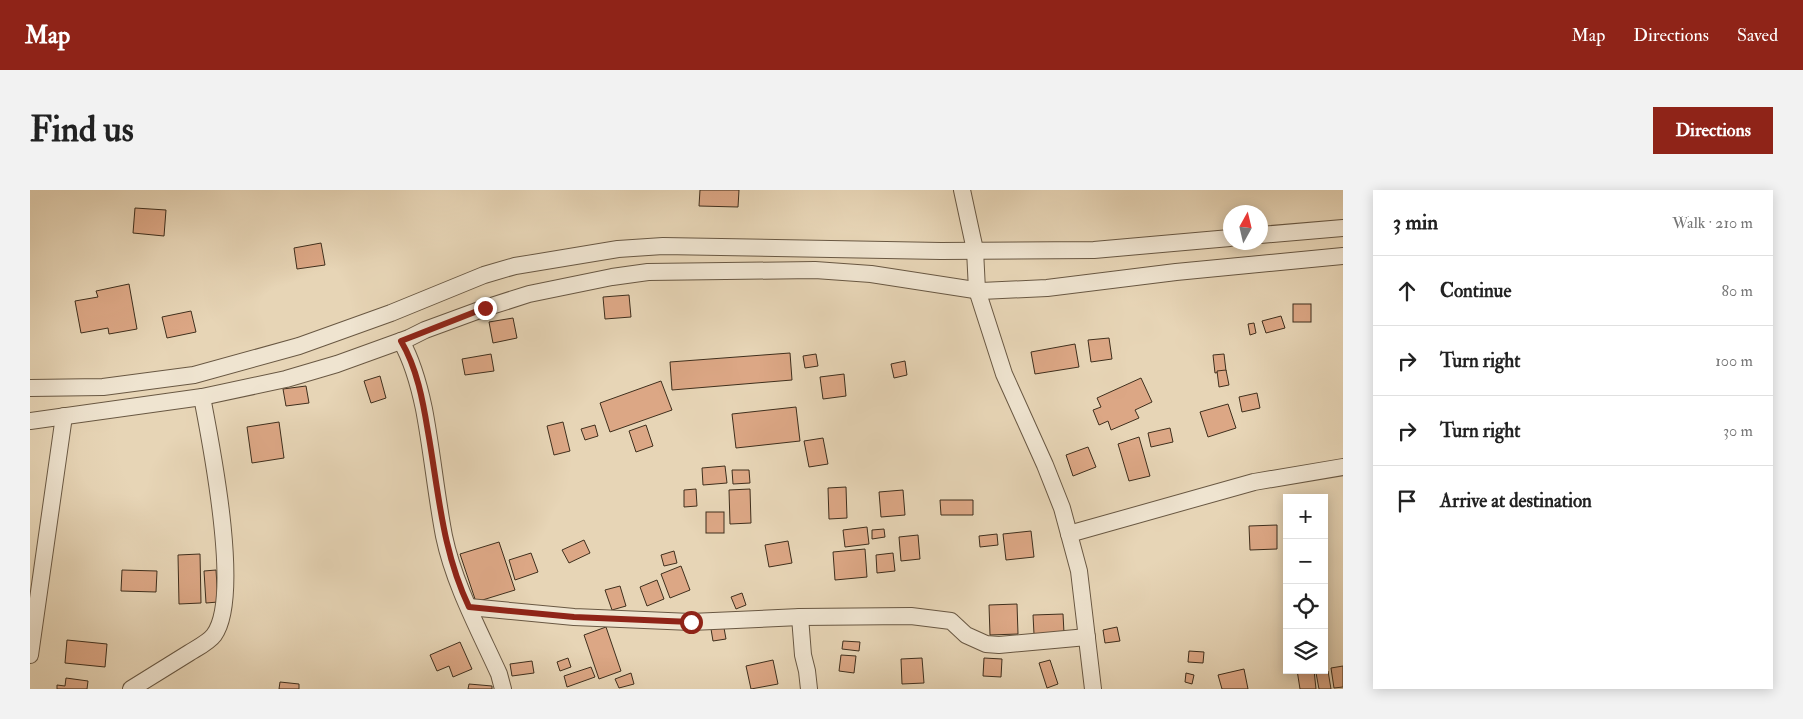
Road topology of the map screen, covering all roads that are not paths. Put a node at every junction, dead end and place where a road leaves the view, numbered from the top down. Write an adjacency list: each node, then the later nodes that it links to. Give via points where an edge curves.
1 (962, 190): 5 (street)
2 (1343, 228): 3 (street)
3 (1268, 234)
4 (1223, 239): 5 (street, via 1094,250)
5 (975, 250): 7 (street); 9 (street, via 663,246 618,249 515,266 484,275 299,346 194,374 103,387)
6 (1343, 256): 7 (street, via 1046,288)
7 (977, 290): 8 (street, via 871,274 815,270 648,272 529,294); 14 (street, via 1004,374 1045,465)
8 (401, 341): 10 (street, via 286,379); 15 (street, via 419,387 444,537 452,567)
9 (30, 388)
10 (202, 397): 11 (street); 19 (street, via 221,515 225,602 214,635)
11 (64, 416): 12 (street); 18 (street)
12 (30, 421)
13 (1343, 467): 14 (street, via 1254,482)
14 (1069, 534): 17 (street, via 1079,571)
15 (469, 607): 16 (street, via 574,617 691,622); 20 (street)
16 (800, 617): 17 (street, via 911,616 951,621 966,635 986,644 999,645); 21 (street)
17 (1087, 637): 22 (street)
18 (30, 655)
19 (131, 689)
20 (503, 689)
21 (809, 689)
22 (1093, 689)

